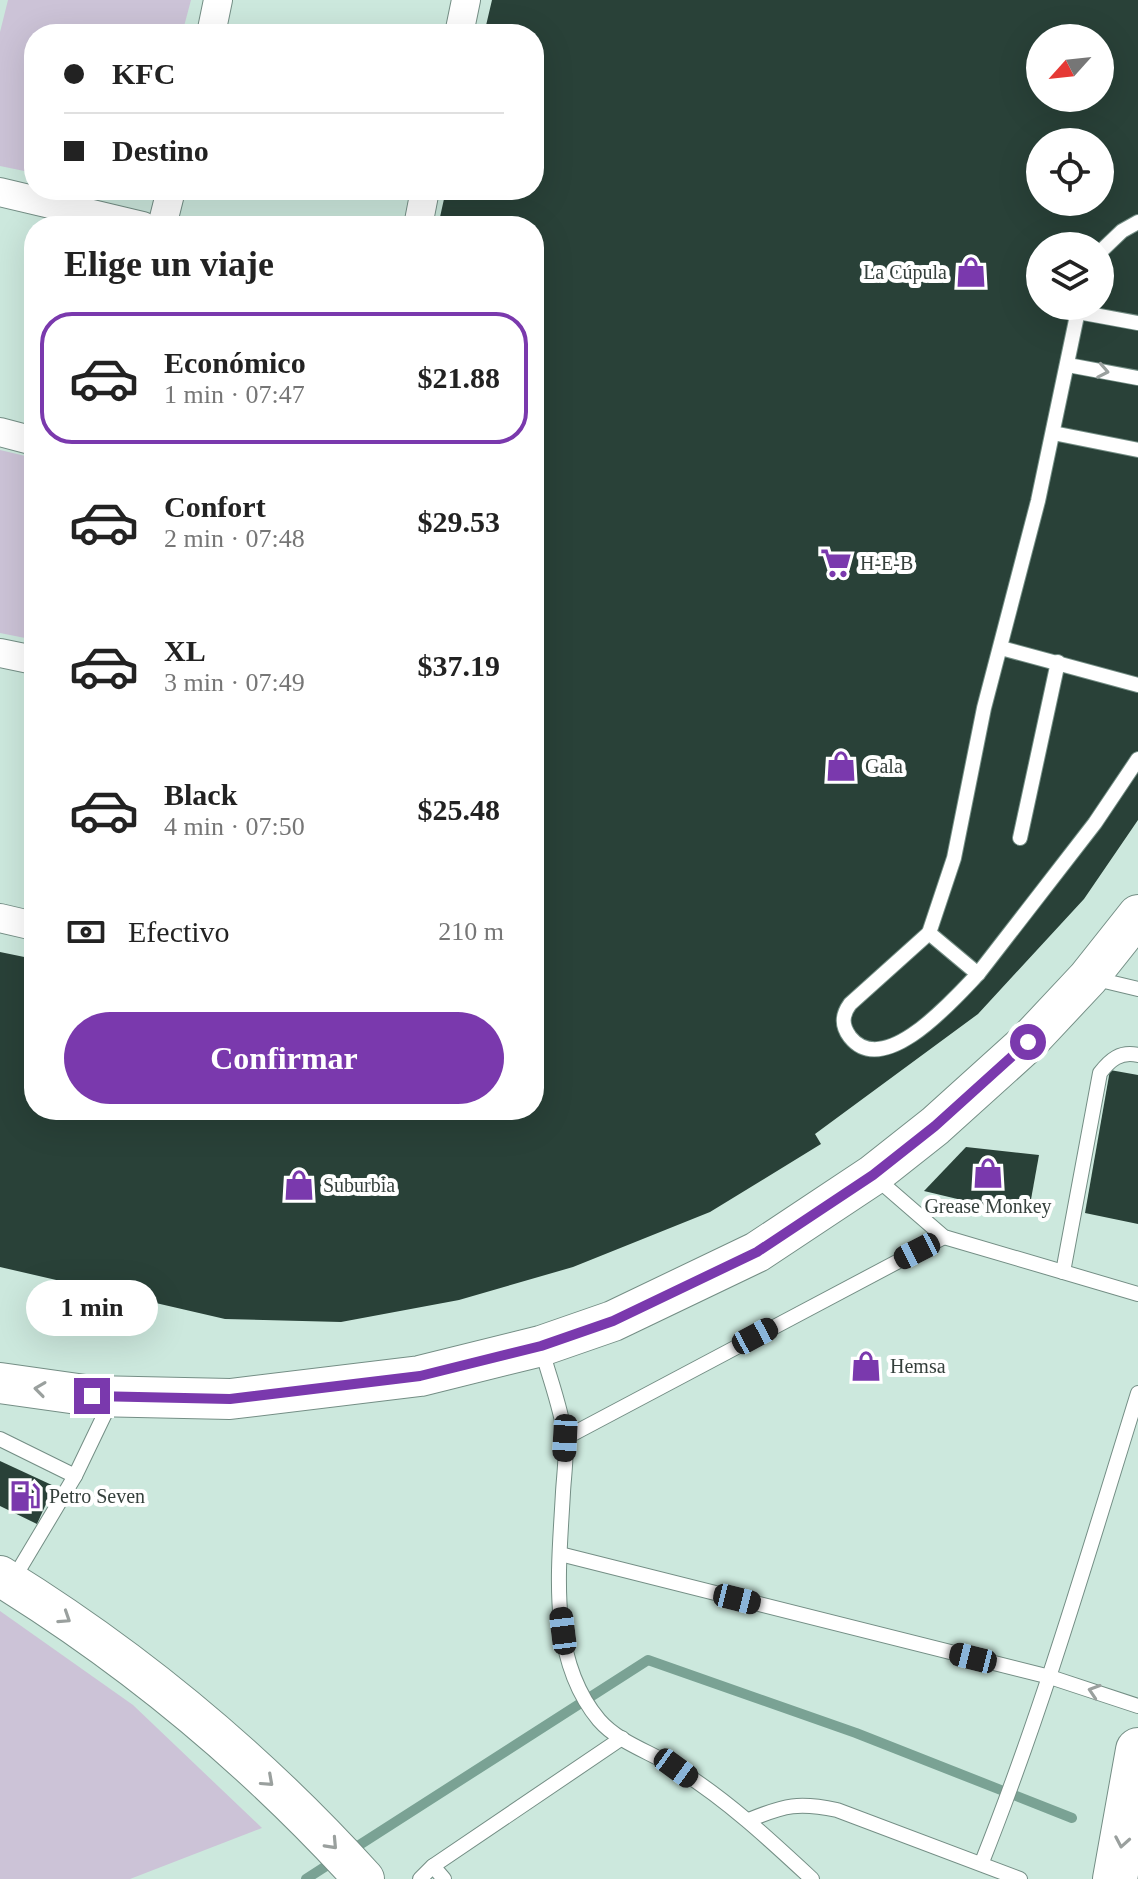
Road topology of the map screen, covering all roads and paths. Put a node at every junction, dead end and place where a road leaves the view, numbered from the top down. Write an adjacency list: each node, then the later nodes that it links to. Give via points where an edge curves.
1 (218, 0): 3 (street)
2 (466, 0): 4 (street)
3 (213, 24)
4 (461, 24)
5 (0, 192): 6 (street)
6 (24, 198)
7 (34, 200): 8 (street)
8 (101, 216)
9 (1138, 222): 10 (lane)
10 (1114, 239)
11 (1114, 317): 13 (lane)
12 (1076, 320): 14 (lane)
13 (1138, 323)
14 (1068, 365): 15 (lane, one-way to 15); 17 (lane)
15 (1138, 378)
16 (0, 432): 18 (street)
17 (1053, 433): 19 (lane); 20 (lane)
18 (24, 438)
19 (1138, 450)
20 (1001, 648): 23 (lane); 30 (lane, via 954,858)
21 (0, 653): 22 (street)
22 (24, 658)
23 (1058, 662): 24 (lane); 26 (lane)
24 (1138, 685)
25 (1138, 759): 31 (lane)
26 (1020, 838)
27 (1138, 915): 32 (main road)
28 (0, 918): 29 (street)
29 (24, 924)
30 (929, 933): 31 (lane); 31 (lane, via 844,1012 847,1034 856,1044 868,1051 894,1045 922,1027)
31 (978, 974)
32 (1088, 978): 33 (lane); 35 (main road, via 1028,1042)
33 (1138, 989)
34 (1138, 1055): 37 (lane, via 1111,1059 1100,1073)
35 (873, 1175): 36 (lane); 39 (main road, via 757,1252 613,1321)
36 (944, 1237): 37 (lane); 43 (lane)
37 (1063, 1272): 38 (lane)
38 (1138, 1294)
39 (541, 1346): 42 (main road, via 420,1376 230,1399); 43 (lane)
40 (0, 1383): 42 (main road, one-way to 40)
41 (1138, 1393): 48 (lane)
42 (113, 1397): 45 (lane)
43 (565, 1438): 46 (lane)
44 (0, 1439): 45 (lane)
45 (75, 1476): 47 (lane)
46 (560, 1554): 48 (lane); 50 (lane, via 561,1612 573,1681 600,1721)
47 (6, 1579): 55 (main road, one-way to 55, via 107,1646 207,1725)
48 (1050, 1677): 49 (lane, one-way to 48); 53 (lane)
49 (1138, 1706)
50 (622, 1738): 52 (lane, via 676,1768); 54 (lane)
51 (1138, 1750): 60 (main road, one-way to 60)
52 (749, 1820): 53 (lane, via 784,1806 815,1805); 58 (lane)
53 (982, 1862): 59 (lane)
54 (433, 1866): 56 (lane); 57 (lane)
55 (364, 1878)
56 (420, 1879)
57 (444, 1879)
58 (812, 1879)
59 (1018, 1879)
60 (1115, 1879)

